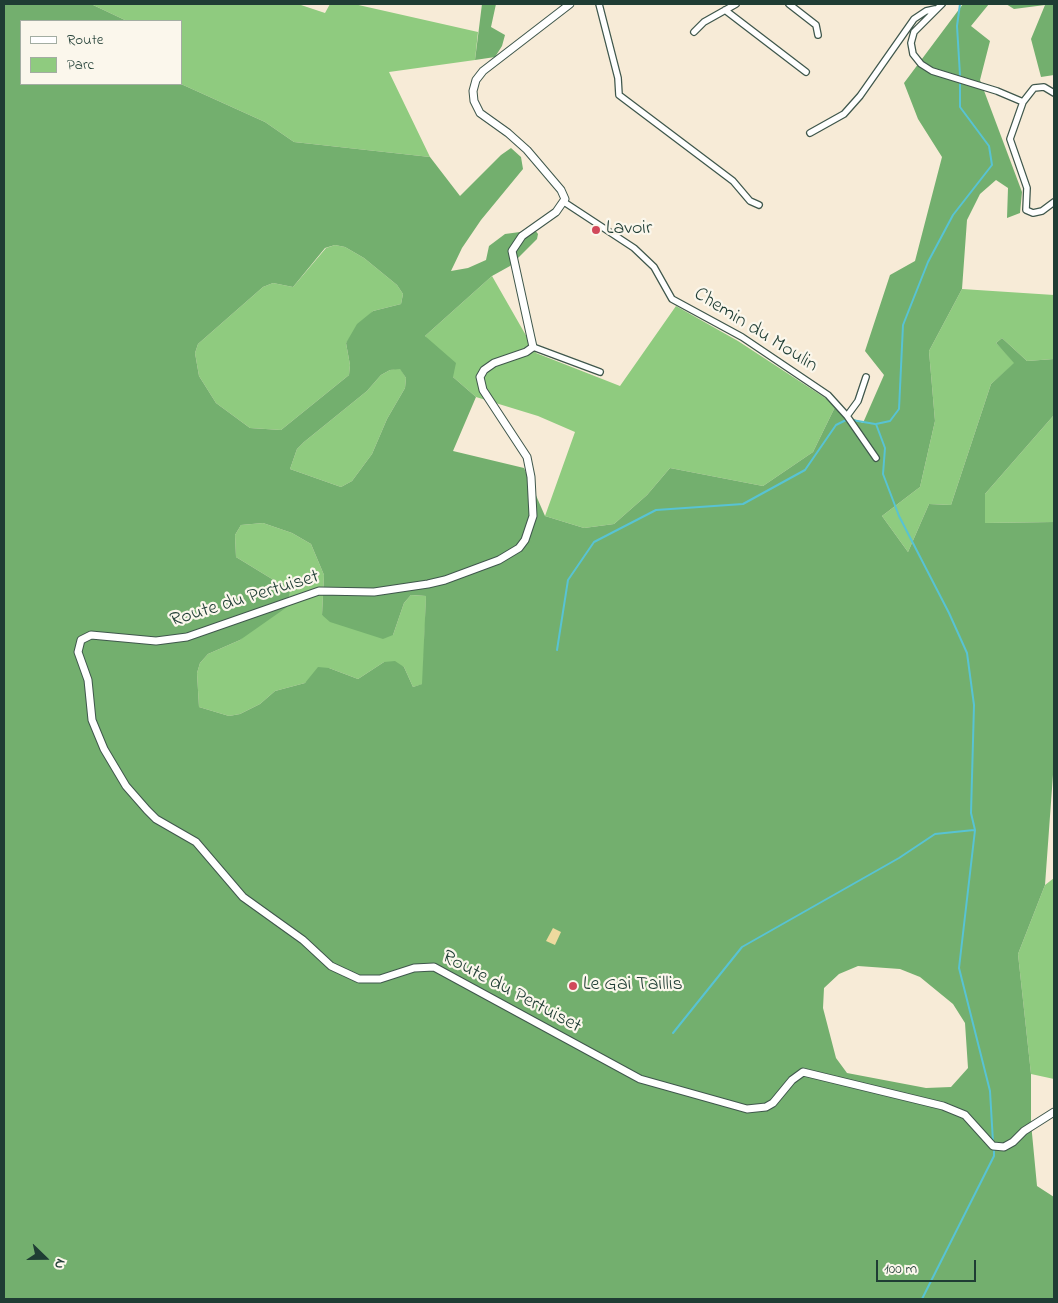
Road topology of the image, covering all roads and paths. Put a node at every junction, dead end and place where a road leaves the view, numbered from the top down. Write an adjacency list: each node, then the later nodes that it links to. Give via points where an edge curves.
1 (570, 4): 13 (street, via 483,71 473,91 480,113 521,144)
2 (599, 4): 15 (street, via 618,78 619,95 733,181)
3 (736, 4): 6 (street)
4 (789, 4): 8 (street, via 816,25)
5 (939, 6): 11 (street, via 912,38 912,50 918,61 932,71); 12 (street, via 914,19 844,114)
6 (724, 10): 7 (street); 9 (street)
7 (694, 32)
8 (818, 35)
9 (806, 72)
10 (1054, 93): 11 (street, via 1044,87 1034,88)
11 (1024, 102): 14 (street, via 1010,138 1027,188 1026,210 1033,214)
12 (810, 133)
13 (564, 199): 16 (street, via 556,212 522,236 512,251); 19 (street, Chemin du Moulin, via 634,248 654,268 672,299 742,337 828,396)
14 (1054, 202)
15 (758, 206)
16 (533, 346): 17 (street); 21 (street, Route du Pertuiset, via 526,352 489,366 484,370 480,383 527,458 533,516 519,548 499,560 444,580 374,592 319,591 187,637 156,641 91,636 81,640 78,652 88,680 92,720 119,775 156,819 196,842 243,898 304,940 331,966 359,979 380,979 414,968 434,967 640,1080 747,1109 773,1103 803,1072 943,1106 965,1115 993,1146 1004,1147 1013,1142)
17 (600, 372)
18 (866, 377): 19 (street)
19 (848, 418): 20 (street, Chemin du Moulin)
20 (876, 458)
21 (1054, 1112)

